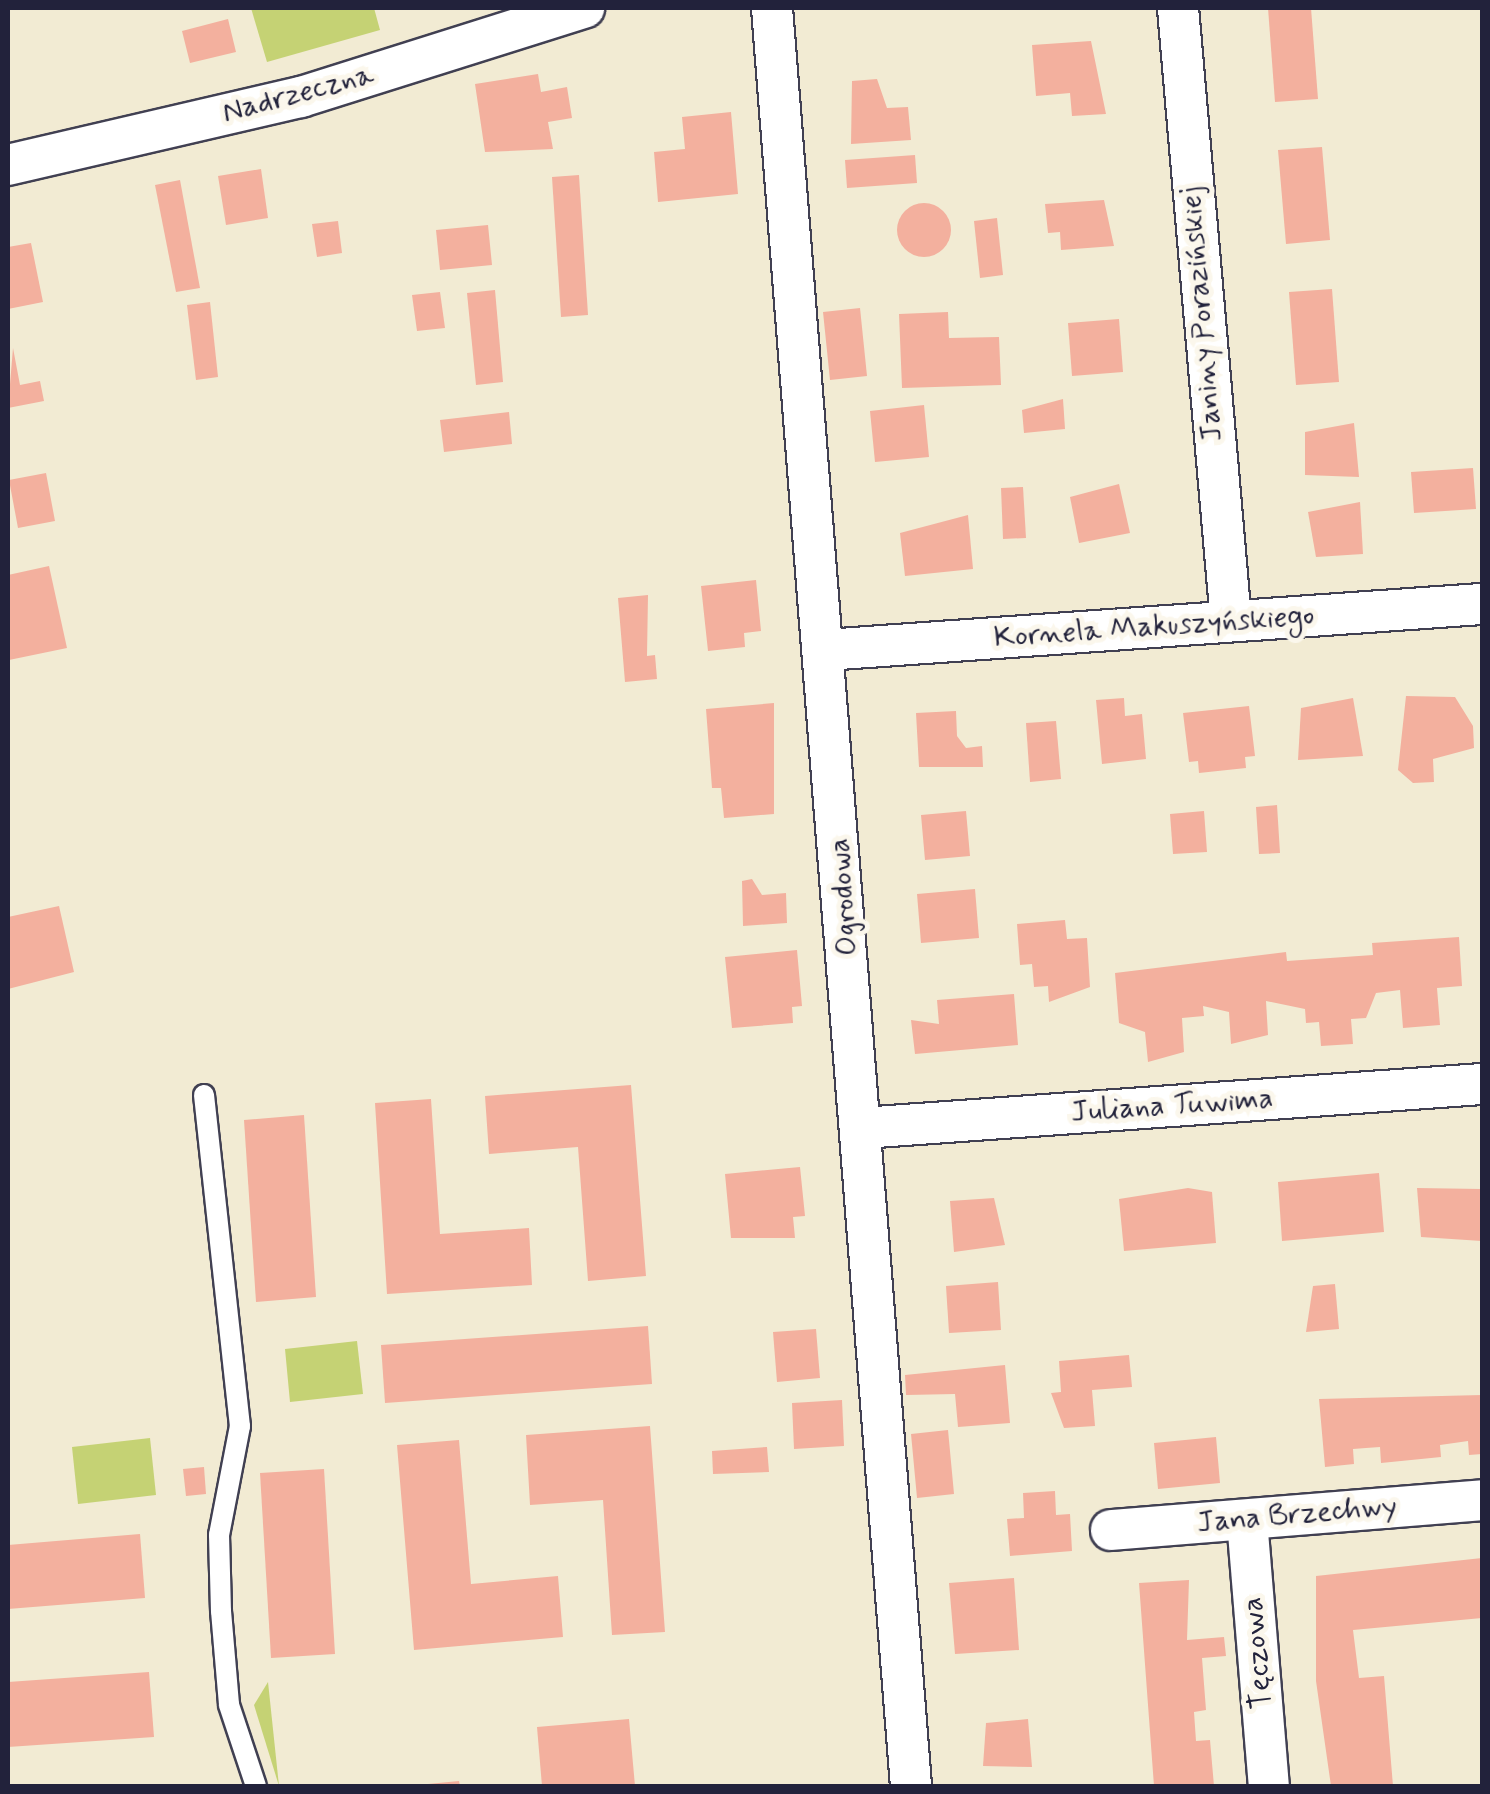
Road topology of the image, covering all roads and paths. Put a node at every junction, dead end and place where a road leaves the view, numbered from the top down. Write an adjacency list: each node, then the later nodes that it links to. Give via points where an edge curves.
1 (584, 8): 4 (street, Nadrzeczna, via 301,97)
2 (772, 8): 7 (street, Ogrodowa)
3 (1178, 8): 6 (street, Janiny Porazińskiej)
4 (8, 165)
5 (1482, 604): 6 (street, Kornela Makuszyńskiego)
6 (1231, 621): 7 (street, Kornela Makuszyńskiego)
7 (825, 650): 10 (street, Ogrodowa)
8 (1482, 1084): 10 (street, Juliana Tuwima)
9 (204, 1095): 14 (lane, via 240,1426 219,1535 221,1610 229,1704)
10 (862, 1128): 15 (street, Ogrodowa)
11 (1482, 1500): 12 (street, Jana Brzechwy)
12 (1247, 1520): 13 (street, Jana Brzechwy); 16 (street, Tęczowa)
13 (1111, 1530)
14 (256, 1786)
15 (911, 1786)
16 (1269, 1786)

